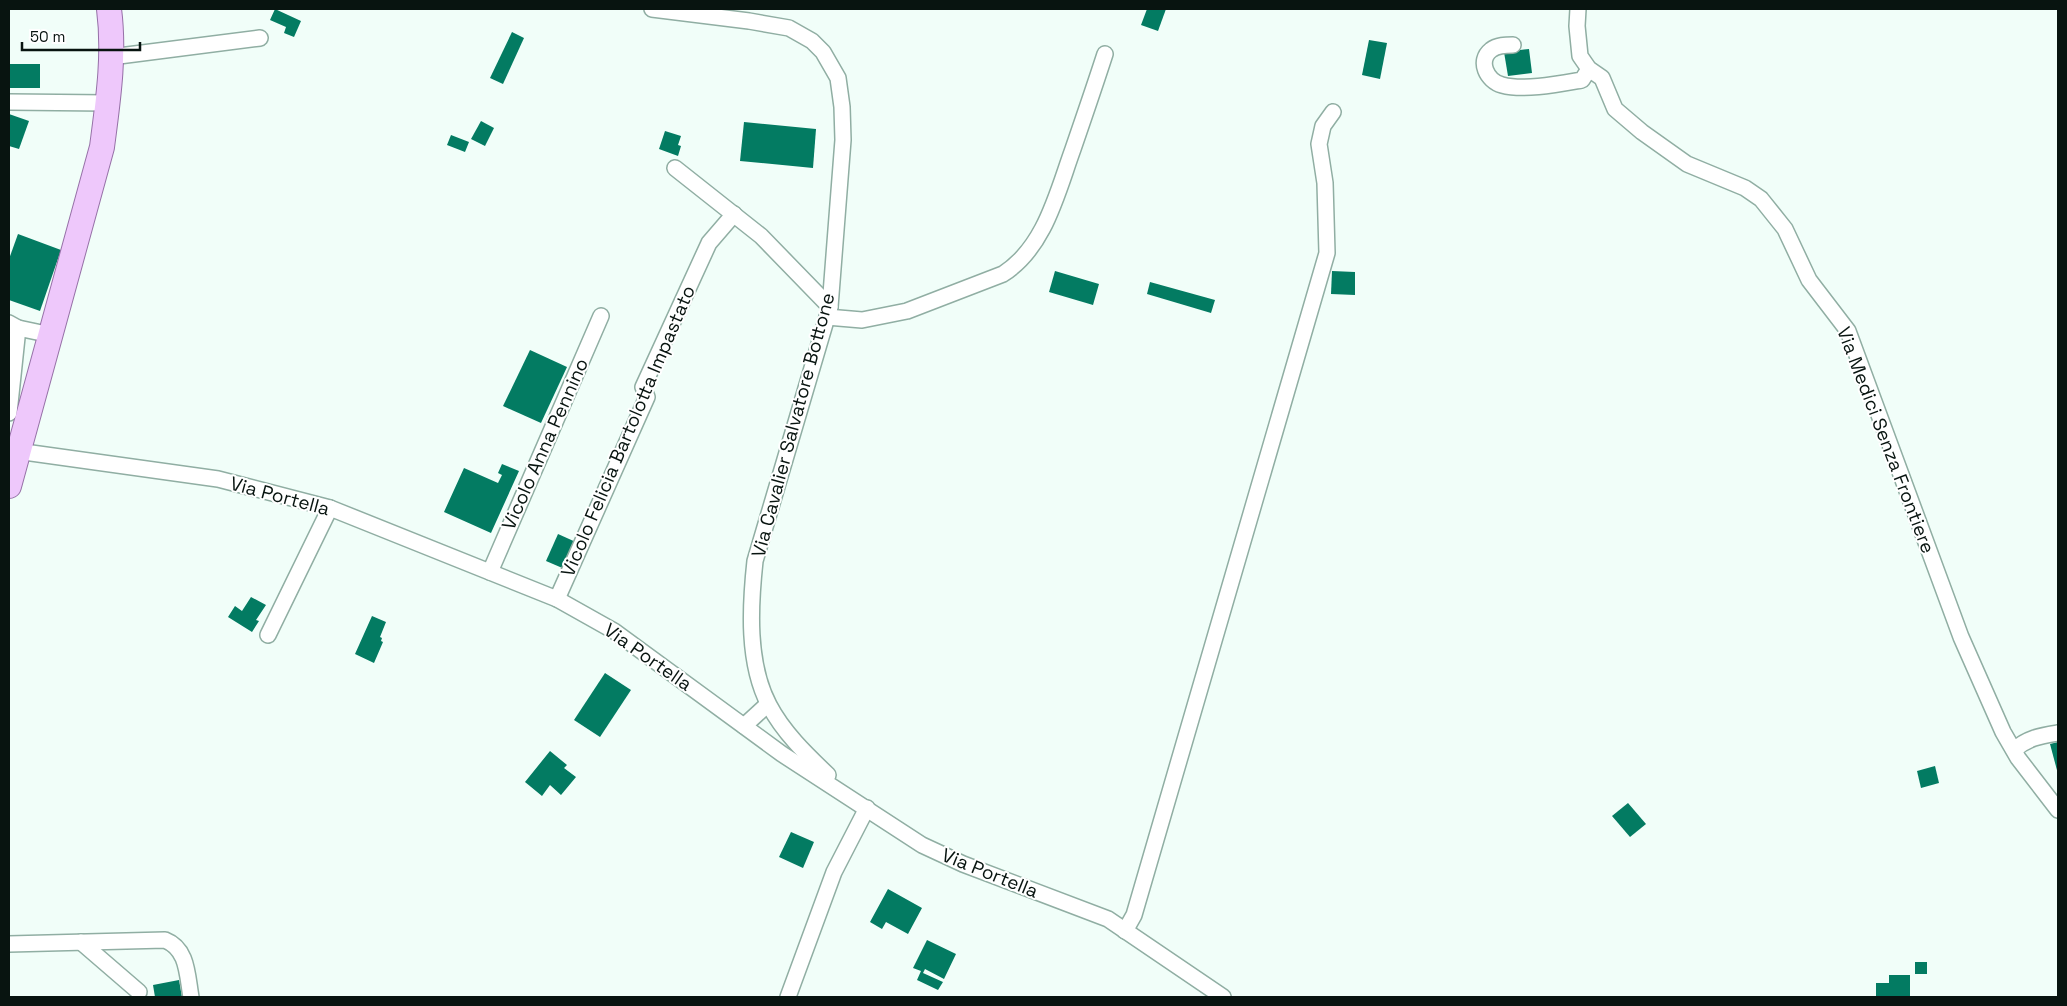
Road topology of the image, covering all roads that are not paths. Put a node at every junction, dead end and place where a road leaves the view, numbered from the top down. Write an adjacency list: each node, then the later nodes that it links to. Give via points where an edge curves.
1 (109, 9): 8 (main road)
2 (652, 9): 4 (street, Via Cavalier Salvatore Bottone)
3 (1578, 9): 9 (street, Via Medici Senza Frontiere, via 1580,56)
4 (751, 15): 15 (street, Via Cavalier Salvatore Bottone, via 800,34 823,52 838,78 843,140)
5 (260, 38): 8 (street)
6 (1514, 45): 9 (street, via 1492,48 1486,54 1486,73 1493,81 1503,85 1539,87 1582,80)
7 (1106, 54): 15 (street, via 1055,201 1034,243 1015,266 1004,274 907,311 862,320)
8 (111, 57): 11 (main road)
9 (1589, 69): 29 (street, Via Medici Senza Frontiere, via 1602,78 1615,109 1642,132 1687,164 1761,198 1785,229 1809,280 1848,332 1962,638)
10 (9, 102): 11 (street)
11 (107, 103): 18 (main road, via 102,147)
12 (1333, 112): 33 (street, via 1323,126 1319,144 1325,183 1327,253 1134,915)
13 (675, 168): 14 (street)
14 (734, 214): 15 (street, via 761,236); 24 (street, Vicolo Felicia Bartolotta Impastato, via 709,243 643,387 647,397)
15 (828, 312): 26 (street, Via Cavalier Salvatore Bottone, via 754,561 753,638 760,682)
16 (601, 316): 23 (street, Vicolo Anna Pennino)
17 (14, 325): 18 (street); 19 (street)
18 (51, 335): 20 (main road)
19 (9, 413)
20 (16, 440): 21 (main road); 22 (street, Via Portella, via 218,479)
21 (9, 486)
22 (330, 508): 23 (street, Via Portella); 25 (street)
23 (490, 572): 24 (street, Via Portella)
24 (557, 599): 27 (street, Via Portella, via 614,631)
25 (268, 636)
26 (768, 704): 27 (street); 30 (street, Via Cavalier Salvatore Bottone, via 789,735)
27 (744, 726): 30 (street, Via Portella)
28 (2058, 733): 29 (street, via 2032,738)
29 (2014, 750): 32 (street, Via Medici Senza Frontiere)
30 (852, 799): 31 (street, Via Portella)
31 (867, 808): 33 (street, Via Portella, via 922,845 1108,919); 38 (street, via 834,872)
32 (2058, 810)
33 (1125, 931): 39 (street, Via Portella)
34 (81, 942): 35 (street); 36 (street); 37 (street, via 171,942 177,945 183,956)
35 (9, 944)
36 (139, 992)
37 (191, 997)
38 (788, 997)
39 (1223, 997)

